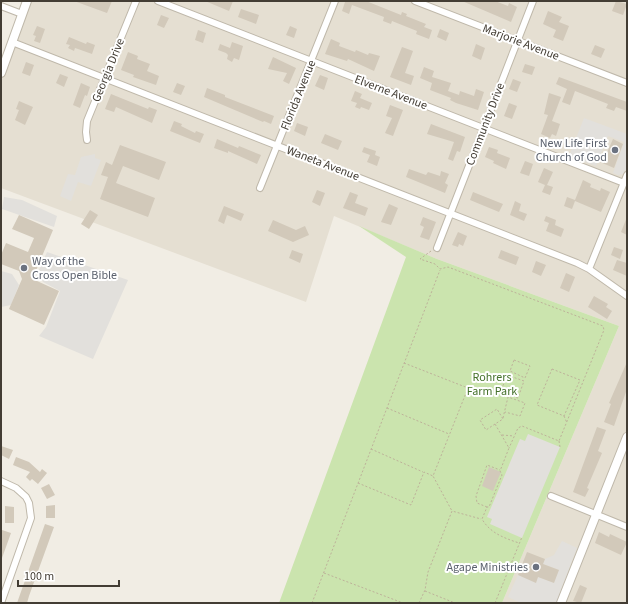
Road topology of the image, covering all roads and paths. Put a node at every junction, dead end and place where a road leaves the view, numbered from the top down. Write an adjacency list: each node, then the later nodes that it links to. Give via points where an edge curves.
1 (27, 1): 8 (street)
2 (136, 1): 13 (street, Georgia Drive)
3 (158, 1): 11 (street, Elverne Avenue)
4 (335, 1): 11 (street, Florida Avenue)
5 (415, 1): 9 (street, Marjorie Avenue)
6 (533, 1): 9 (street, Community Drive)
7 (1, 6): 8 (street)
8 (22, 14): 10 (street)
9 (517, 41): 14 (street, Marjorie Avenue); 15 (street, Community Drive)
10 (12, 42): 12 (street); 13 (street, Waneta Avenue)
11 (312, 61): 15 (street, Elverne Avenue); 17 (street, Florida Avenue)
12 (1, 73)
13 (105, 78): 16 (street, Georgia Drive, via 88,121); 17 (street, Waneta Avenue)
14 (627, 83)
15 (484, 128): 19 (street, Elverne Avenue); 21 (street, Community Drive)
16 (87, 140)
17 (278, 146): 20 (street, Florida Avenue); 21 (street, Waneta Avenue)
18 (627, 175): 19 (street)
19 (624, 183): 24 (street)
20 (260, 188)
21 (450, 213): 22 (street, Community Drive); 24 (street, Waneta Avenue)
22 (437, 248): 23 (path, via 420,259 435,264)
23 (440, 269): 26 (path); 35 (path, via 448,266 603,326 604,330)
24 (589, 269): 25 (street, Waneta Avenue)
25 (627, 296)
26 (404, 363): 31 (path); 37 (path, via 468,388)
27 (525, 378): 27 (path, via 530,366 514,360 510,371); 28 (path)
28 (524, 382): 29 (path, via 518,398); 29 (path, via 507,375 501,391)
29 (509, 394): 30 (path)
30 (508, 397): 32 (path, via 503,411); 32 (path, via 525,403 520,416)
31 (386, 408): 37 (path); 44 (path)
32 (505, 412): 34 (path)
33 (564, 416): 33 (path, via 537,405 552,369 580,380); 35 (path)
34 (503, 419): 36 (path); 36 (path, via 497,409 480,420 486,430)
35 (567, 423): 41 (path)
36 (495, 424): 38 (path)
37 (450, 434): 47 (path)
38 (501, 435): 39 (path); 42 (path)
39 (514, 436): 41 (path, via 522,426); 42 (path)
40 (627, 437): 53 (street)
41 (559, 441): 43 (path)
42 (509, 448): 45 (path)
43 (560, 448)
44 (371, 449): 46 (path); 49 (path)
45 (500, 471): 51 (path, via 502,475); 51 (path, via 487,465 476,496 477,503)
46 (424, 472): 47 (path); 49 (path, via 411,505)
47 (433, 476): 52 (path)
48 (1, 481): 60 (street, via 16,488 26,497 31,518)
49 (358, 483): 58 (path)
50 (551, 496): 53 (street)
51 (487, 507): 54 (path)
52 (452, 512): 54 (path); 59 (path, via 428,572)
53 (596, 514): 55 (street); 66 (street)
54 (482, 519): 57 (path, via 485,526 493,532)
55 (627, 527)
56 (522, 537): 57 (path)
57 (520, 543): 65 (path)
58 (324, 572): 61 (path); 62 (path)
59 (425, 590): 63 (path); 64 (path)
60 (1, 603)
61 (312, 603)
62 (403, 603)
63 (420, 603)
64 (455, 603)
65 (495, 603)
66 (562, 603)

